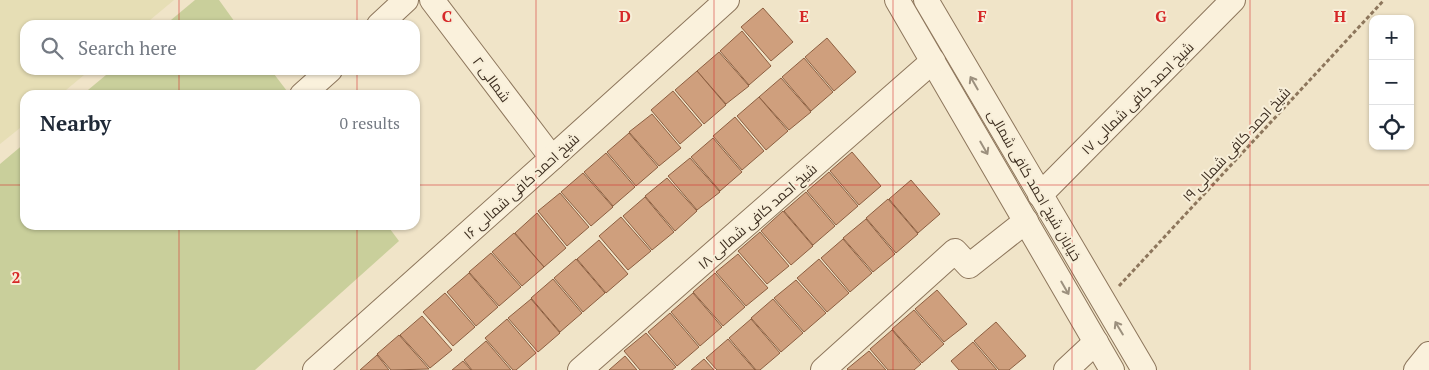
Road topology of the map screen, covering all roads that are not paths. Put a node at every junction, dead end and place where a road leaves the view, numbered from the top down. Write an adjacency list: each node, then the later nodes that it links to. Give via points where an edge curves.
1 (406, 0): 7 (street)
2 (432, 0): 11 (street, ۲ شمالی)
3 (727, 0): 11 (street, شیخ احمد کافی شمالی ۱۶)
4 (897, 0): 8 (street, خیابان شیخ احمد کافی شمالی)
5 (926, 0): 12 (street, خیابان شیخ احمد کافی شمالی, one-way to 5)
6 (1233, 0): 12 (street, شیخ احمد کافی شمالی ۱۷)
7 (384, 20)
8 (933, 61): 13 (street, خیابان شیخ احمد کافی شمالی, one-way to 13); 17 (street, شیخ احمد کافی شمالی ۱۸)
9 (324, 75): 10 (street)
10 (308, 90)
11 (552, 158): 16 (street, شیخ احمد کافی شمالی ۱۶)
12 (1040, 196): 21 (street, خیابان شیخ احمد کافی شمالی, one-way to 12)
13 (1026, 221): 14 (street, خیابان شیخ احمد کافی شمالی, one-way to 14); 18 (street, via 969,266 956,250)
14 (1096, 342): 19 (street); 20 (street, خیابان شیخ احمد کافی شمالی)
15 (1429, 354): 22 (street)
16 (315, 370)
17 (580, 370)
18 (823, 370)
19 (1066, 370)
20 (1112, 370)
21 (1144, 370)
22 (1416, 370)

